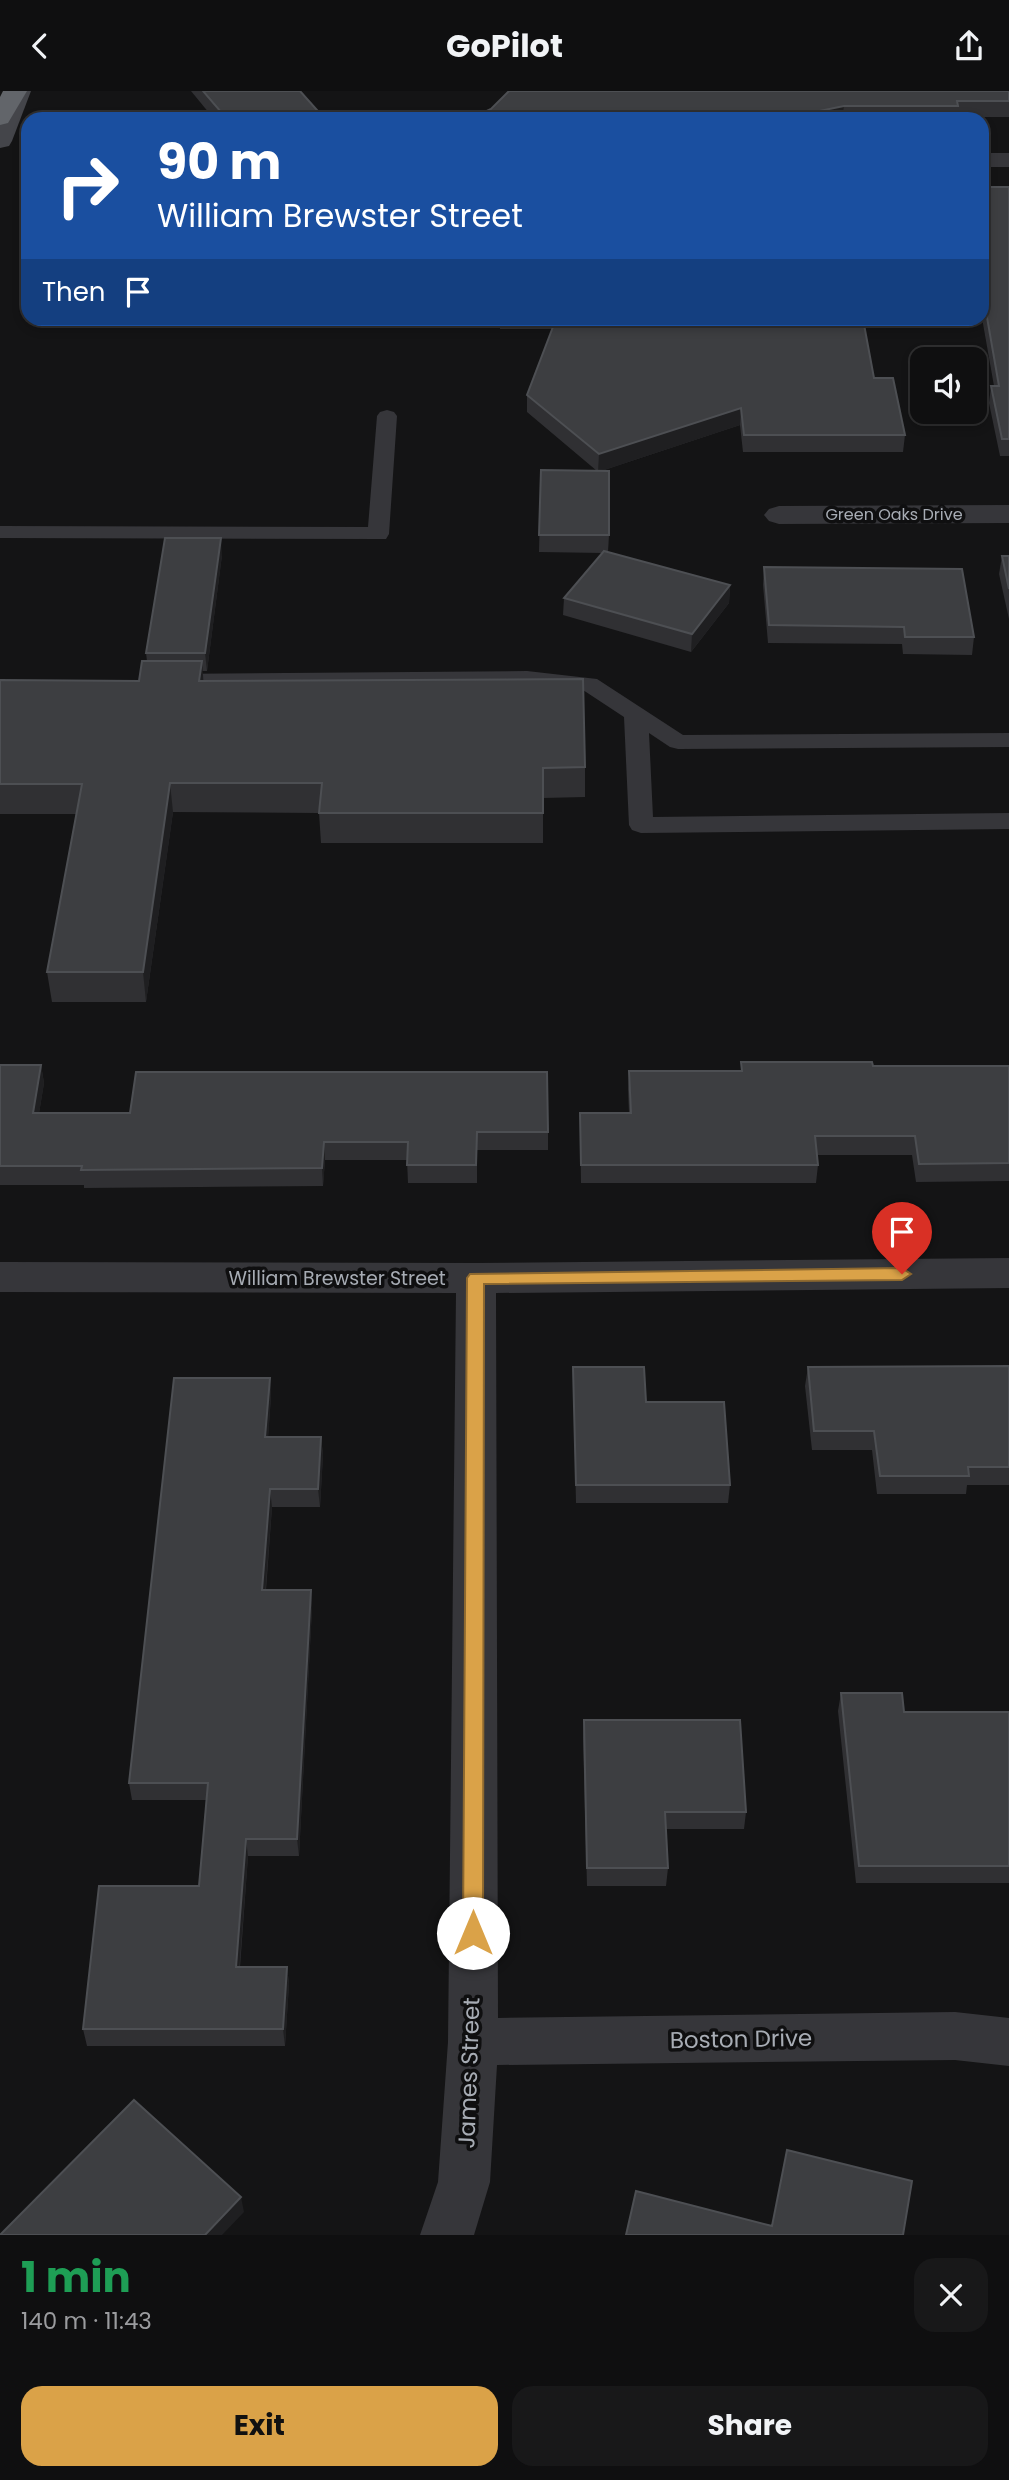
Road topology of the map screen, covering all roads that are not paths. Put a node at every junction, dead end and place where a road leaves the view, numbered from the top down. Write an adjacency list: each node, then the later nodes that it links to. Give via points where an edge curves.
1 (17, 91): 2 (highway); 3 (main road)
2 (0, 118)
3 (0, 141)
4 (989, 160): 5 (street)
5 (1009, 160)
6 (387, 416): 9 (lane, via 378,534)
7 (1009, 514): 8 (street, Green Oaks Drive)
8 (779, 515)
9 (0, 532)
10 (139, 681): 11 (lane, via 527,678 589,684)
11 (636, 714): 12 (lane, via 678,742); 13 (lane, via 641,825)
12 (1009, 740)
13 (1009, 821)
14 (1009, 1273): 16 (street, William Brewster Street)
15 (0, 1277): 16 (street, William Brewster Street)
16 (476, 1278): 17 (street, James Street)
17 (473, 2042): 18 (street, Boston Drive, via 955,2036); 19 (street, James Street, via 464,2182)
18 (1009, 2042)
19 (447, 2235)

